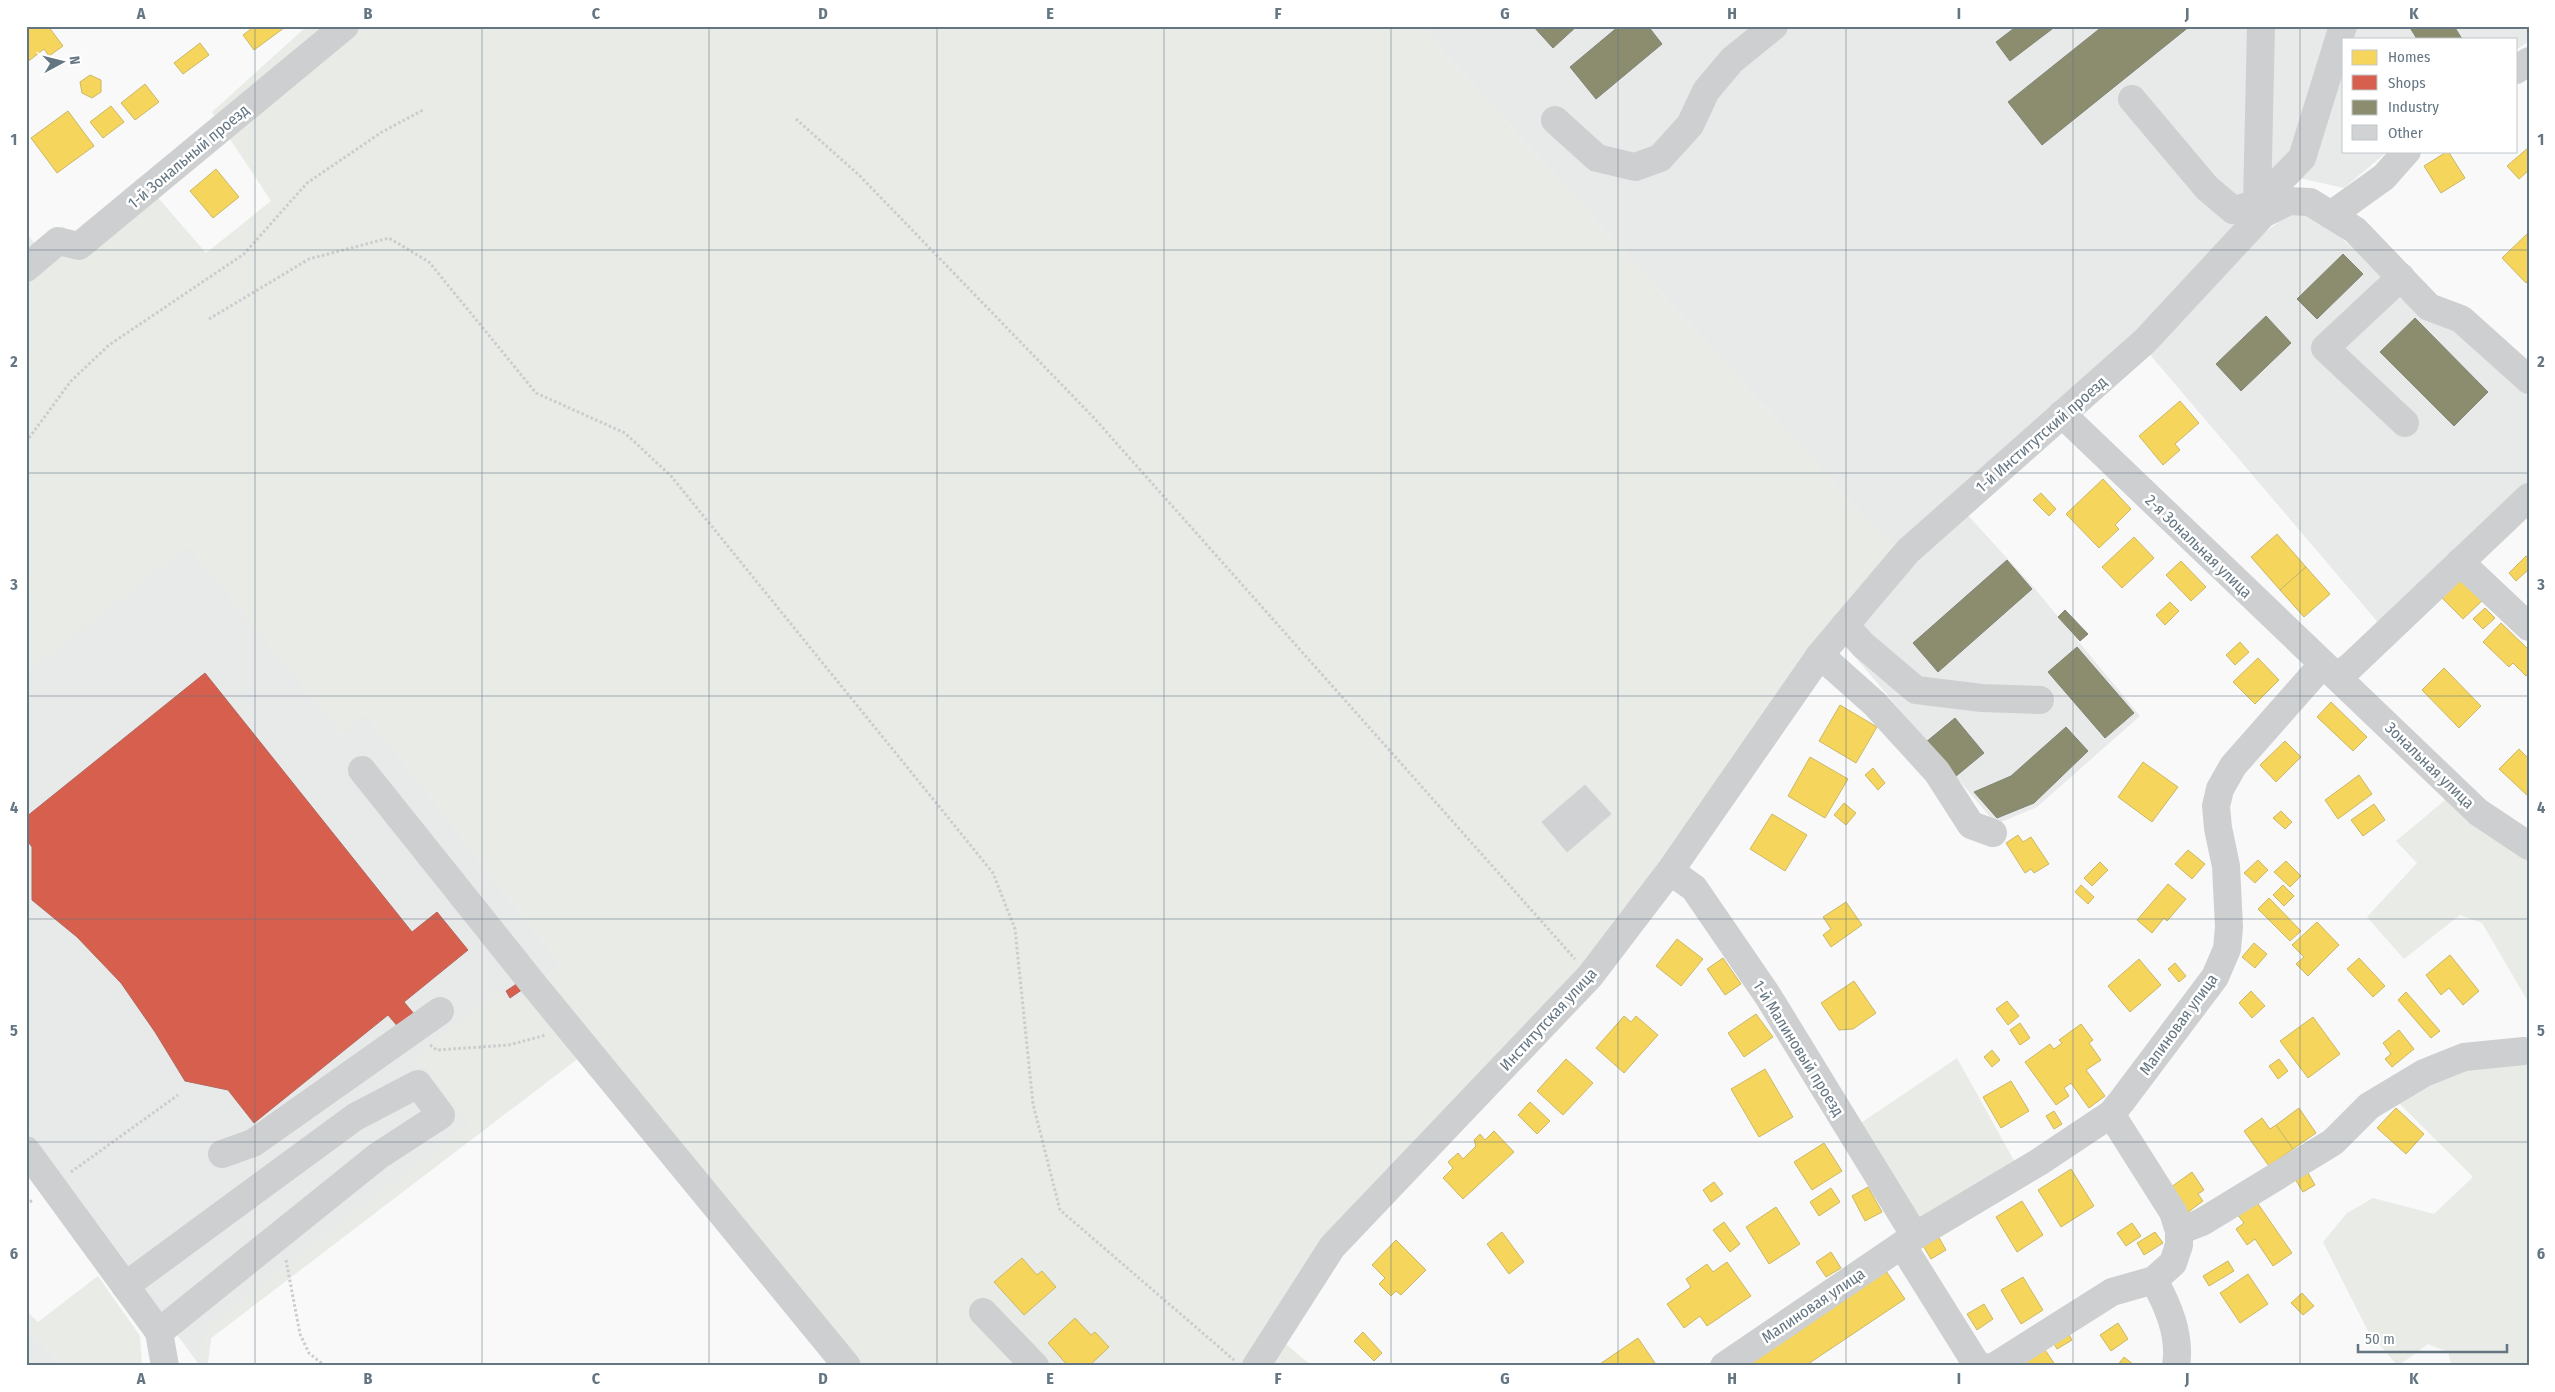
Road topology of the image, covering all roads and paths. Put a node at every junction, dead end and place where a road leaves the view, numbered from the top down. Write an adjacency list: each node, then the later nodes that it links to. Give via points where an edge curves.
1 (345, 26): 14 (street, 1-й Зональный проезд, via 79,246 58,241)
2 (1774, 26): 10 (street, via 1732,60 1706,91 1690,125 1660,158 1636,167 1597,158)
3 (2261, 26): 12 (street)
4 (2343, 26): 12 (street, 1-й Институтский проезд, via 2302,158)
5 (2529, 61): 6 (street)
6 (2518, 69)
7 (2132, 98): 12 (street, via 2207,188 2233,210)
8 (423, 110): 20 (path, via 382,132 307,183 244,254 109,345 71,381)
9 (796, 119): 32 (path, via 859,175 1094,418)
10 (1555, 120)
11 (2406, 152): 13 (street, via 2384,177)
12 (2260, 209): 13 (street, via 2289,201 2310,202); 18 (street, 1-й Институтский проезд, via 2146,342)
13 (2331, 215): 15 (street, via 2355,230)
14 (26, 268)
15 (2400, 277): 17 (street, via 2429,307 2461,318); 19 (street, via 2325,348)
16 (209, 319): 52 (path, via 309,259 390,238 429,262 536,393 625,433 671,476 993,873 1014,929 1033,1104 1060,1210)
17 (2529, 380)
18 (2062, 414): 23 (street, 1-й Институтский проезд, via 1908,552); 26 (street, 2-я Зональная улица)
19 (2405, 423)
20 (26, 442)
21 (2529, 497): 22 (street, Малиновая улица)
22 (2460, 562): 24 (street); 26 (street, Малиновая улица, via 2351,666)
23 (1845, 626): 25 (street, 1-й Институтский проезд); 27 (street, via 1916,690 1982,698)
24 (2529, 627)
25 (1820, 655): 29 (street, via 1875,704 1937,772 1971,825); 31 (street, Институтская улица)
26 (2330, 670): 30 (street, Зональная улица, via 2478,812); 38 (street, Малиновая улица, via 2233,766 2220,789 2216,806 2226,866 2227,949 2214,977)
27 (2040, 700)
28 (362, 770): 34 (street)
29 (1993, 833)
30 (2529, 846)
31 (1670, 871): 32 (street, Институтская улица); 44 (street, 1-й Малиновый проезд, via 1694,888 1768,996)
32 (1590, 976): 53 (street, Институтская улица, via 1332,1247)
33 (440, 1011): 35 (street)
34 (565, 1023): 35 (path, via 546,1035 509,1045 437,1050); 50 (street)
35 (410, 1033): 40 (street, via 253,1143)
36 (2524, 1051): 43 (street, via 2464,1058 2424,1073 2369,1106 2333,1142 2202,1222)
37 (178, 1094): 41 (path)
38 (2111, 1114): 43 (street, via 2173,1212); 44 (street, Малиновая улица, via 2039,1162)
39 (26, 1150): 41 (street)
40 (222, 1154)
41 (53, 1186): 42 (path); 46 (street)
42 (26, 1205)
43 (2179, 1230): 45 (street, via 2179,1245 2173,1263)
44 (1908, 1240): 54 (street, Малиновая улица); 55 (street, via 1976,1365)
45 (2154, 1280): 56 (street, via 2112,1292); 57 (street, via 2172,1321 2178,1352)
46 (125, 1286): 48 (street); 48 (street, via 355,1117 418,1084 441,1116 378,1156)
47 (983, 1312): 51 (street)
48 (159, 1332): 49 (street)
49 (165, 1366)
50 (847, 1366)
51 (1035, 1366)
52 (1241, 1366)
53 (1256, 1366)
54 (1724, 1366)
55 (1982, 1366)
56 (1995, 1366)
57 (2176, 1366)

